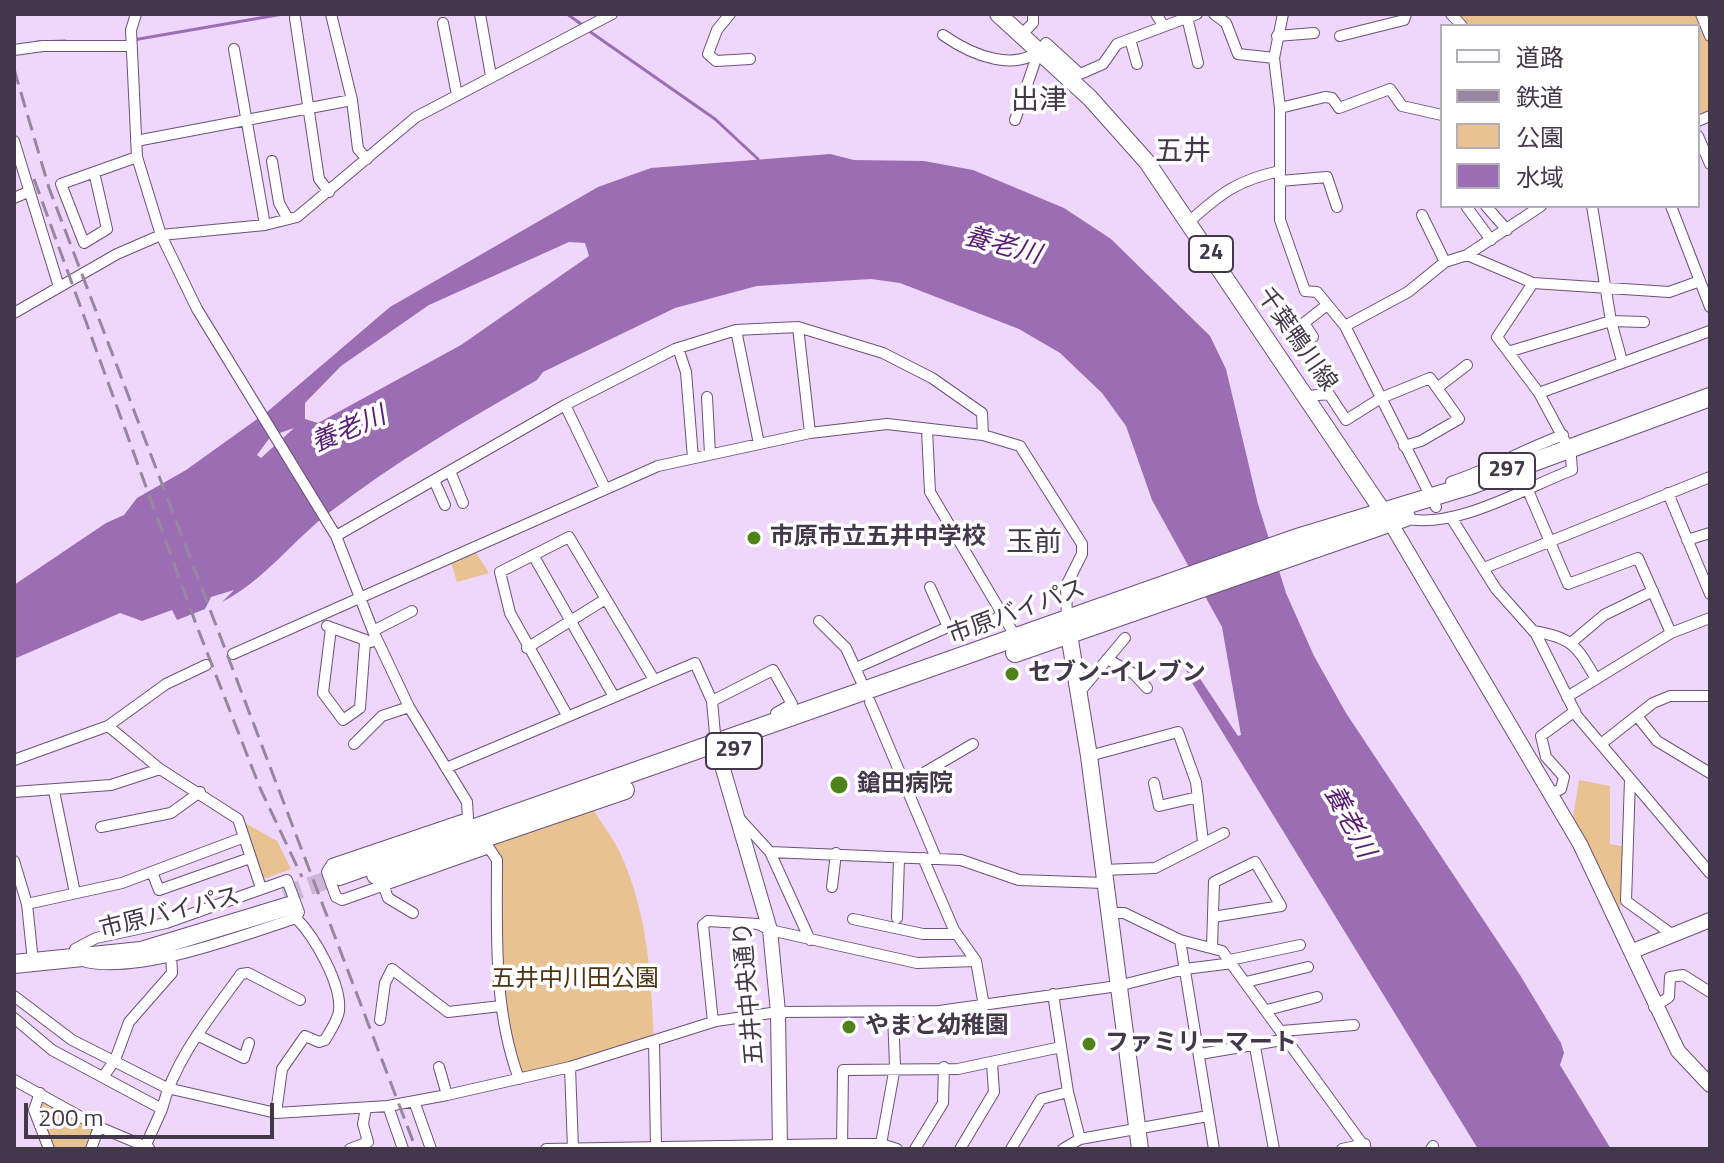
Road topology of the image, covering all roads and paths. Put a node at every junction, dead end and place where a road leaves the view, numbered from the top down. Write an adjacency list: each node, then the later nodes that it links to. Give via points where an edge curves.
1 (136, 14): 24 (street)
2 (331, 14): 34 (street)
3 (480, 14): 32 (street)
4 (612, 14): 32 (street)
5 (730, 14): 29 (street, via 708,54 716,61)
6 (998, 14): 19 (main road, 千葉鴨川線 / 24)
7 (1033, 14): 19 (street, via 1033,23)
8 (1156, 14): 16 (street)
9 (1214, 14): 28 (street, via 1226,23 1238,54)
10 (1283, 14): 20 (street)
11 (1406, 14): 21 (street, via 1404,20)
12 (1701, 14): 22 (street)
13 (1192, 16): 16 (street); 30 (street)
14 (295, 18): 35 (street)
15 (443, 23): 33 (street)
16 (1163, 25): 23 (street)
17 (1314, 33): 20 (street)
18 (943, 35): 27 (street, via 968,53 1013,61)
19 (1020, 36): 27 (main road, 千葉鴨川線 / 24)
20 (1277, 36): 28 (street)
21 (1340, 36)
22 (1710, 36)
23 (1130, 39): 27 (street, via 1117,44 1103,64 1080,74 1046,43); 31 (street)
24 (131, 46): 26 (street); 41 (street)
25 (234, 49): 38 (street)
26 (14, 50)
27 (1038, 53): 39 (street); 60 (main road, 千葉鴨川線 / 24, via 1120,129)
28 (1274, 58): 36 (street)
29 (750, 59)
30 (1198, 63)
31 (1137, 64)
32 (491, 76): 33 (street)
33 (457, 95): 44 (street, via 416,117)
34 (352, 100): 35 (street); 44 (street, via 358,149)
35 (310, 108): 38 (street); 50 (street, via 319,179)
36 (1280, 108): 37 (street, via 1325,97 1339,108 1390,89 1402,106); 48 (street)
37 (1440, 115)
38 (247, 120): 41 (street); 61 (street)
39 (1015, 120)
40 (14, 141): 49 (street)
41 (136, 141): 43 (street)
42 (1700, 141): 46 (street)
43 (137, 157): 47 (street); 63 (street)
44 (367, 159): 50 (street)
45 (272, 161): 59 (street, via 279,203)
46 (1710, 164)
47 (94, 172): 47 (street, via 61,184 84,243 107,229)
48 (1280, 176): 52 (street, via 1327,177); 60 (street, via 1250,178 1224,190); 71 (street, via 1280,220 1305,291 1317,292)
49 (28, 192): 51 (street); 69 (street)
50 (329, 192): 59 (street)
51 (14, 198)
52 (1337, 207)
53 (1467, 208): 64 (street)
54 (1488, 208): 62 (street)
55 (1538, 208): 62 (street)
56 (1592, 208): 70 (street)
57 (1672, 208): 67 (street)
58 (1422, 215): 66 (street)
59 (288, 219): 61 (street)
60 (1190, 221): 87 (main road, 千葉鴨川線 / 24)
61 (265, 225): 63 (street)
62 (1507, 230): 64 (street)
63 (161, 235): 69 (street); 113 (street, via 199,313)
64 (1491, 240): 65 (street)
65 (1467, 255): 66 (street); 68 (street)
66 (1445, 262): 76 (street, via 1408,292)
67 (1700, 281): 70 (street, via 1669,292); 72 (street)
68 (1533, 283): 70 (street); 82 (street, via 1497,337)
69 (59, 287): 73 (street)
70 (1606, 291): 74 (street)
71 (1327, 305): 76 (street); 80 (street, via 1304,323)
72 (1710, 307)
73 (14, 313)
74 (1611, 321): 75 (street); 82 (street); 83 (street)
75 (1644, 322)
76 (1345, 326): 90 (street)
77 (798, 327): 78 (street); 94 (street); 95 (street, via 883,353 932,378 982,413)
78 (736, 330): 81 (street); 96 (street)
79 (1710, 331): 83 (street)
80 (1313, 337)
81 (678, 348): 91 (street); 100 (street, via 686,372)
82 (1511, 351): 86 (street)
83 (1622, 361): 86 (street)
84 (1467, 365): 85 (street)
85 (1437, 388): 90 (street, via 1430,378); 97 (street, via 1459,419)
86 (1539, 393): 98 (street)
87 (1307, 396): 90 (street, via 1329,394 1346,420); 110 (main road, 千葉鴨川線 / 24)
88 (707, 397): 99 (street)
89 (1710, 397): 98 (highway, 市原バイパス / 297)
90 (1381, 398): 97 (street)
91 (565, 405): 101 (street); 104 (street)
92 (1710, 408): 98 (highway, 市原バイパス / 297)
93 (927, 430): 94 (street, via 887,424); 95 (street); 124 (street, via 930,492)
94 (810, 433): 96 (street)
95 (983, 435): 130 (street, via 1020,446 1082,544 1066,586)
96 (759, 444): 99 (street)
97 (1404, 446): 107 (street)
98 (1567, 446): 105 (street, via 1572,470); 107 (highway, 市原バイパス / 297)
99 (710, 454): 100 (street)
100 (693, 458): 104 (street)
101 (450, 471): 103 (street); 108 (street)
102 (1710, 477): 106 (street)
103 (434, 480): 109 (street); 113 (street)
104 (605, 488): 121 (street)
105 (1527, 488): 111 (street); 114 (street)
106 (1668, 493): 114 (street); 115 (street)
107 (1431, 498): 110 (highway, 市原バイパス / 297)
108 (463, 503)
109 (445, 505)
110 (1392, 517): 111 (street, via 1424,523); 130 (highway, 市原バイパス / 297); 173 (street)
111 (1452, 519): 117 (street)
112 (1710, 533): 115 (street)
113 (336, 536): 121 (street)
114 (1548, 540): 117 (street); 119 (street, via 1568,584 1638,558)
115 (1687, 540): 120 (street)
116 (533, 555): 122 (street, via 569,537); 128 (street); 138 (street, via 500,572 510,613)
117 (1484, 568): 132 (street)
118 (930, 587): 129 (street)
119 (1653, 591): 133 (street); 137 (street, via 1604,615)
120 (1710, 594)
121 (362, 597): 126 (street); 134 (street)
122 (604, 600): 128 (street); 143 (street)
123 (412, 611): 134 (street)
124 (1005, 615): 129 (street, via 969,629); 136 (street)
125 (1710, 618): 133 (street)
126 (315, 619): 131 (street); 139 (street)
127 (819, 621): 142 (street, via 846,648)
128 (569, 622): 138 (street); 147 (street)
129 (948, 627): 142 (street)
130 (1068, 627): 136 (highway, 市原バイパス / 297); 146 (main road); 149 (highway, 市原バイパス / 297)
131 (331, 628): 134 (street); 134 (street, via 323,693 343,720 360,708)
132 (1533, 631): 137 (street); 150 (street)
133 (1671, 633): 144 (street)
134 (372, 638): 152 (street)
135 (1125, 638): 140 (street)
136 (1017, 639): 149 (highway, 市原バイパス / 297)
137 (1572, 642): 144 (street)
138 (527, 648): 155 (street)
139 (233, 654)
140 (1107, 659): 145 (street); 146 (street)
141 (206, 665): 157 (street, via 166,684)
142 (856, 668): 149 (street)
143 (653, 678): 147 (street); 151 (street, via 695,663)
144 (1596, 679): 150 (street)
145 (1147, 688)
146 (1078, 694): 162 (main road)
147 (613, 695): 155 (street)
148 (1710, 696): 156 (street, via 1670,696)
149 (868, 697): 161 (highway, 市原バイパス / 297); 169 (street)
150 (1567, 697): 153 (street)
151 (712, 701): 154 (street, via 773,670 792,704); 161 (street)
152 (409, 707): 158 (street, via 382,716); 164 (street)
153 (1575, 711): 160 (street); 173 (street, via 1541,736 1546,757 1564,777 1561,789)
154 (776, 713)
155 (567, 715): 164 (street)
156 (1637, 716): 160 (street); 166 (street, via 1657,741)
157 (108, 726): 163 (street); 165 (street)
158 (354, 744)
159 (973, 744): 169 (street)
160 (1601, 744): 167 (street)
161 (717, 751): 175 (street, 五井中央通り); 191 (highway, 市原バイパス / 297)
162 (1089, 756): 174 (street, via 1178,732); 190 (main road)
163 (14, 760)
164 (446, 768): 192 (street, via 467,802 468,818 332,864 327,872 342,900)
165 (160, 769): 170 (street, via 111,785); 172 (street)
166 (1710, 773)
167 (1630, 779): 186 (street); 206 (street, via 1626,901)
168 (1154, 783): 174 (street, via 1159,806)
169 (905, 784): 184 (street)
170 (54, 791): 171 (street); 195 (street)
171 (14, 792)
172 (200, 792): 176 (street, via 171,813); 178 (street, via 238,819)
173 (1550, 794): 211 (street)
174 (1198, 797): 179 (street)
175 (737, 815): 180 (street); 204 (street, 五井中央通り)
176 (101, 827)
177 (1224, 833): 179 (street)
178 (242, 838): 182 (street); 188 (street)
179 (1203, 842): 190 (street, via 1155,868)
180 (770, 852): 181 (street); 207 (street)
181 (836, 853): 185 (street); 193 (street)
182 (250, 858): 188 (street, via 159,890); 194 (street)
183 (923, 858): 184 (street); 185 (street); 205 (street)
184 (936, 858): 190 (street, via 961,860 1019,880)
185 (899, 859): 201 (street)
186 (1706, 860): 189 (street)
187 (14, 861): 196 (street)
188 (152, 872): 195 (street)
189 (1710, 873)
190 (1103, 877): 199 (main road)
191 (341, 881)
192 (384, 887): 198 (street, via 388,898); 227 (street, via 489,848 497,860)
193 (832, 887)
194 (261, 888): 197 (street, via 287,880 299,912); 214 (street, via 166,923 96,938)
195 (75, 893): 196 (street)
196 (27, 904): 212 (street)
197 (290, 907): 213 (street); 214 (highway, 市原バイパス, via 178,942); 262 (street, via 311,933 338,994 339,1014 325,1040 305,1036 282,1069)
198 (413, 913)
199 (1107, 913): 208 (street, via 1124,913); 221 (main road)
200 (1213, 917): 200 (street, via 1214,882 1255,862 1281,906); 210 (street)
201 (897, 918)
202 (853, 919): 205 (street, via 923,934)
203 (1710, 920): 206 (street)
204 (770, 930): 207 (street); 231 (street, 五井中央通り); 235 (street, via 758,924 703,925)
205 (956, 934): 215 (street)
206 (1673, 935): 211 (street)
207 (810, 940): 215 (street, via 917,963)
208 (1180, 940): 210 (street); 219 (street)
209 (1300, 945): 216 (street)
210 (1212, 948): 216 (street)
211 (1633, 951): 229 (street)
212 (23, 952): 214 (highway, 市原バイパス)
213 (171, 954): 214 (street, via 104,966); 244 (street, via 172,973 129,1022)
214 (75, 955): 217 (highway, 市原バイパス)
215 (976, 961): 228 (street)
216 (1232, 962): 219 (street); 220 (street)
217 (14, 964)
218 (1308, 967): 220 (street)
219 (1185, 969): 221 (street); 243 (street)
220 (1246, 982): 230 (street)
221 (1118, 986): 223 (street); 265 (main road)
222 (1710, 992): 229 (street, via 1683,975 1670,977 1669,997)
223 (1053, 994): 228 (street); 241 (street)
224 (14, 996): 244 (street, via 72,1040)
225 (1317, 997): 230 (street)
226 (300, 1000): 237 (street, via 241,974)
227 (501, 1006): 234 (street, via 448,1012 392,969); 251 (street, via 505,1042)
228 (984, 1006): 232 (street)
229 (1654, 1007): 253 (street, via 1678,1051)
230 (1267, 1010): 238 (street)
231 (778, 1012): 232 (street); 235 (street); 275 (street, 五井中央通り)
232 (893, 1013): 248 (street)
233 (14, 1018): 250 (street, via 52,1050)
234 (380, 1020)
235 (713, 1022): 239 (street)
236 (1354, 1025): 238 (street)
237 (197, 1035): 240 (street, via 244,1058); 254 (street)
238 (1285, 1035): 242 (street); 270 (street)
239 (654, 1041): 247 (street); 268 (street)
240 (249, 1043)
241 (1061, 1047): 245 (street); 255 (street)
242 (1255, 1047): 243 (street); 289 (street)
243 (1200, 1054): 263 (street)
244 (115, 1060): 250 (street); 254 (street)
245 (992, 1063): 249 (street); 284 (street, via 994,1092)
246 (439, 1067): 257 (street)
247 (570, 1067): 251 (street); 272 (street)
248 (895, 1067): 249 (street); 267 (street); 269 (street, via 843,1070)
249 (944, 1067): 283 (street, via 943,1103)
250 (103, 1077): 261 (street)
251 (519, 1079): 257 (street)
252 (14, 1080): 256 (street)
253 (1710, 1085)
254 (167, 1088): 261 (street); 262 (street)
255 (1068, 1092): 266 (street); 285 (street, via 1041,1099)
256 (40, 1093): 264 (street); 276 (street, via 34,1110)
257 (447, 1095): 258 (street)
258 (414, 1101): 259 (street); 280 (street)
259 (388, 1106): 260 (street); 279 (street)
260 (366, 1108): 262 (street); 278 (street, via 368,1142)
261 (162, 1109): 271 (street)
262 (276, 1113)
263 (1208, 1116): 265 (street); 288 (street)
264 (99, 1127): 271 (street); 277 (street)
265 (1137, 1129): 266 (street); 287 (main road)
266 (1080, 1139): 286 (street)
267 (881, 1144): 269 (street); 282 (street)
268 (656, 1146): 273 (street); 274 (street)
269 (842, 1146): 275 (street)
270 (1366, 1147): 290 (street)
271 (148, 1148)
272 (573, 1148): 273 (street); 281 (street)
273 (631, 1148)
274 (708, 1148): 275 (street)
275 (780, 1148)
276 (49, 1149)
277 (91, 1149)
278 (350, 1149)
279 (403, 1149)
280 (431, 1149)
281 (546, 1149)
282 (897, 1149)
283 (915, 1149)
284 (960, 1149)
285 (1011, 1149)
286 (1063, 1149)
287 (1140, 1149)
288 (1214, 1149)
289 (1274, 1149)
290 (1342, 1149)

